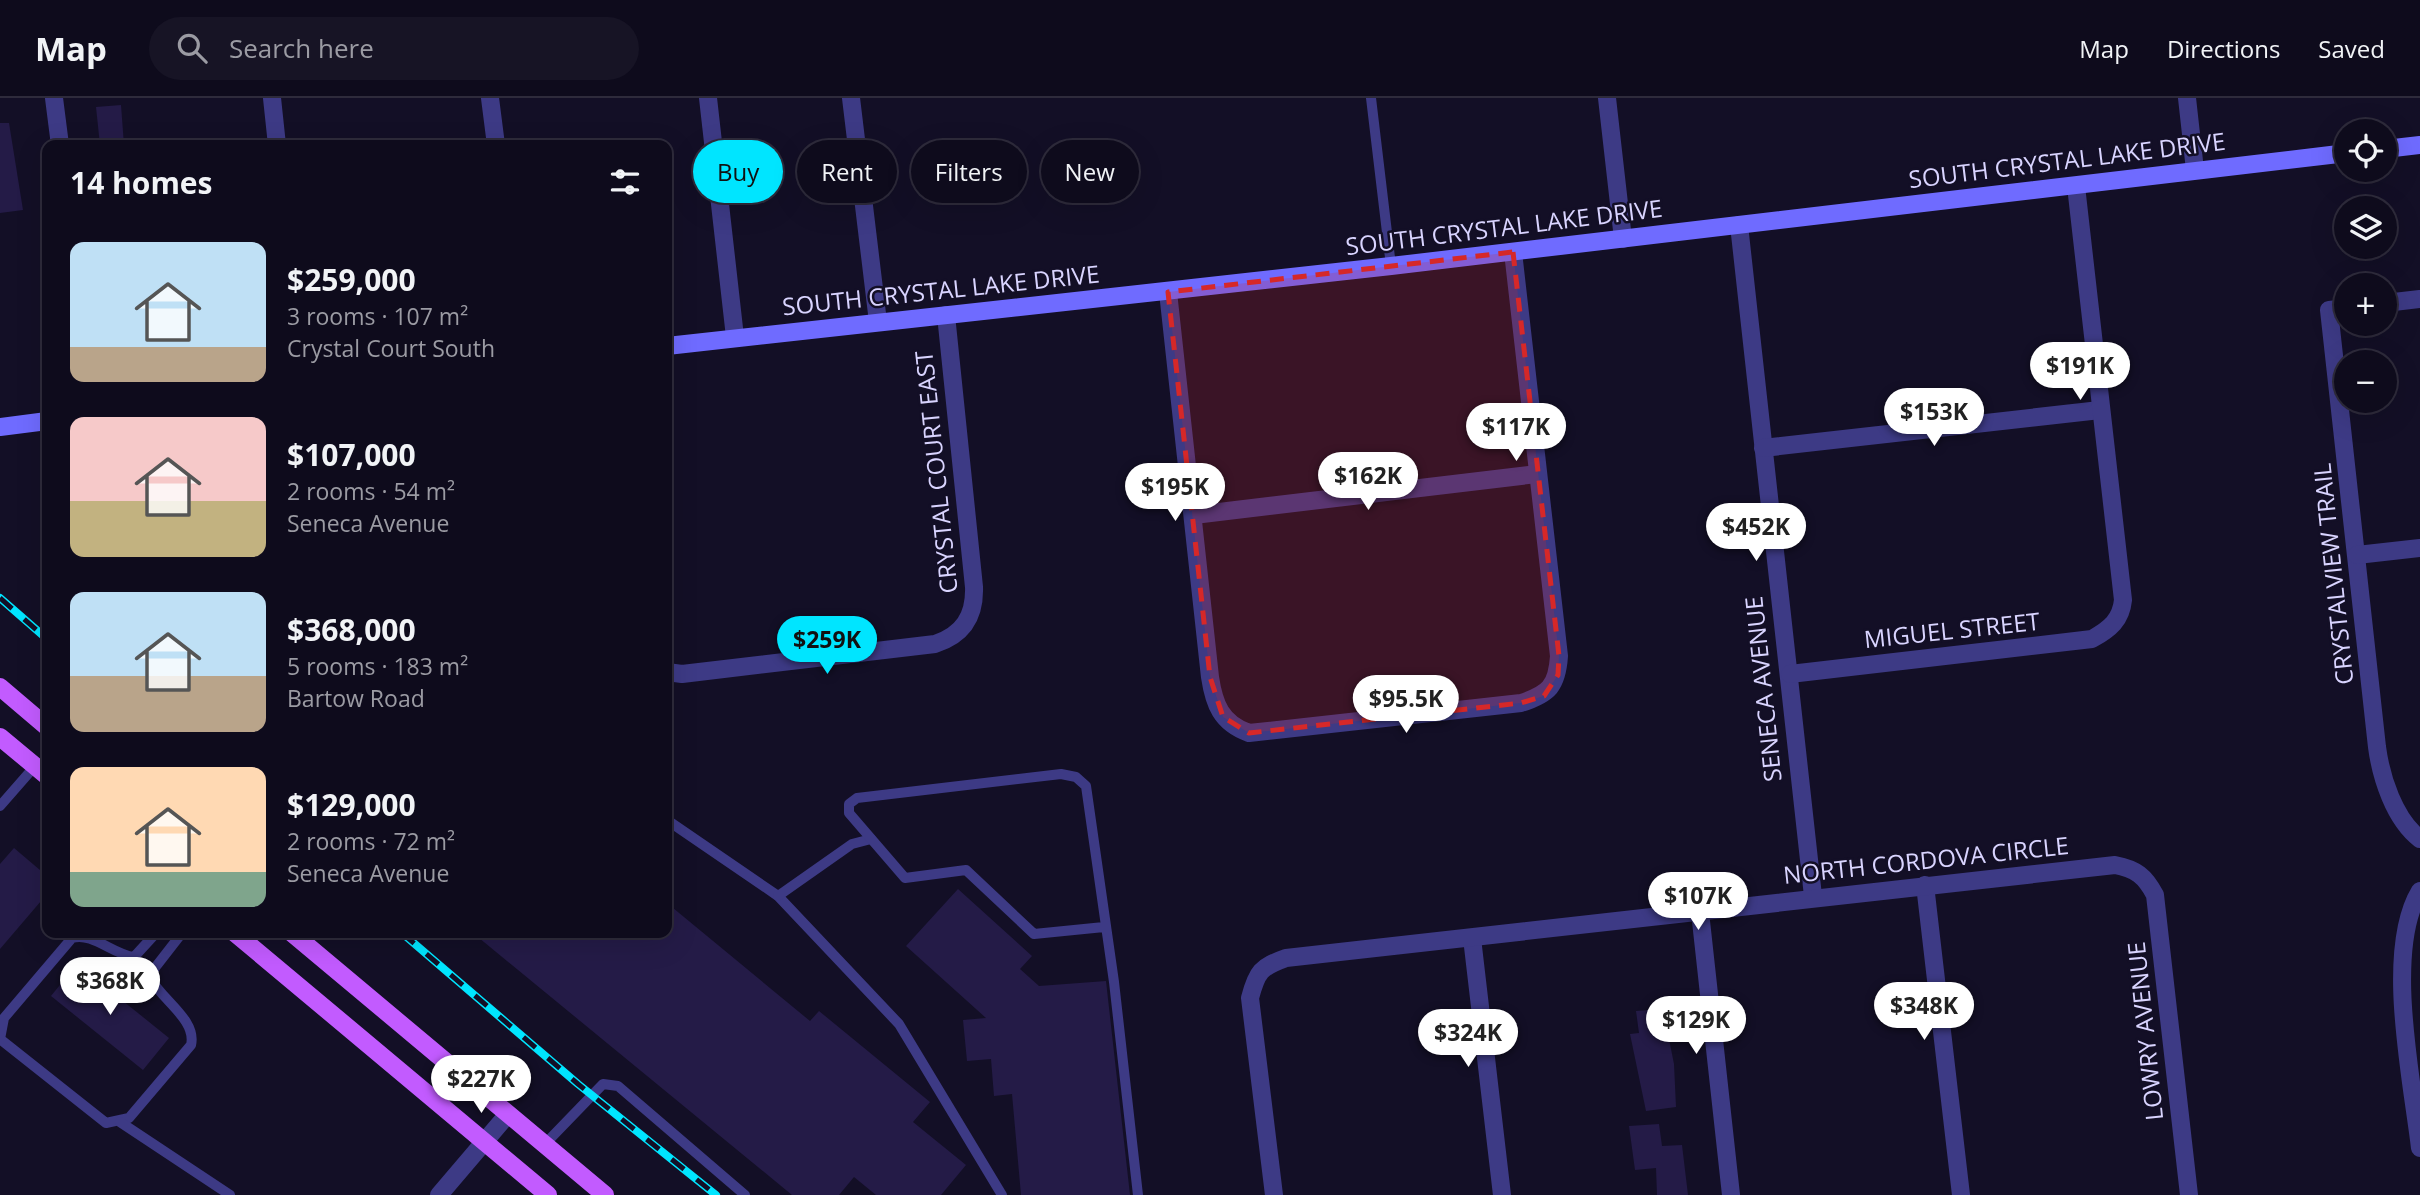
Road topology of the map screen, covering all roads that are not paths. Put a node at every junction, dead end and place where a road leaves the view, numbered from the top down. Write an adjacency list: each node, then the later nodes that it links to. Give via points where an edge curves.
1 (54, 98): 9 (street)
2 (272, 98): 10 (street)
3 (490, 98): 11 (street)
4 (708, 98): 27 (street)
5 (851, 98): 26 (street)
6 (1371, 98): 20 (lane)
7 (1607, 98): 18 (street)
8 (2187, 98): 15 (street)
9 (59, 140)
10 (276, 140)
11 (495, 140)
12 (2420, 145): 13 (street)
13 (2397, 148)
14 (2334, 154): 15 (street, SOUTH CRYSTAL LAKE DRIVE)
15 (2195, 170): 16 (street, SOUTH CRYSTAL LAKE DRIVE)
16 (2077, 186): 17 (street, SOUTH CRYSTAL LAKE DRIVE); 29 (street)
17 (1739, 225): 18 (street, SOUTH CRYSTAL LAKE DRIVE); 32 (street, SENECA AVENUE)
18 (1623, 239): 19 (street, SOUTH CRYSTAL LAKE DRIVE)
19 (1513, 252): 20 (street, SOUTH CRYSTAL LAKE DRIVE); 33 (street)
20 (1391, 267): 21 (street, SOUTH CRYSTAL LAKE DRIVE)
21 (1168, 292): 25 (street, SOUTH CRYSTAL LAKE DRIVE); 34 (street)
22 (2420, 299): 23 (street)
23 (2397, 302)
24 (2334, 309): 36 (street, CRYSTALVIEW TRAIL, via 2329,310)
25 (946, 315): 26 (street, SOUTH CRYSTAL LAKE DRIVE); 37 (street, CRYSTAL COURT EAST, via 974,587 975,605 967,623 952,638 935,644)
26 (878, 322): 27 (street, SOUTH CRYSTAL LAKE DRIVE)
27 (735, 337): 28 (street, SOUTH CRYSTAL LAKE DRIVE)
28 (672, 345)
29 (2100, 410): 32 (street); 38 (street, MIGUEL STREET, via 2123,600 2122,611 2110,629 2092,639)
30 (42, 422): 31 (street)
31 (0, 427)
32 (1763, 448): 38 (street, SENECA AVENUE)
33 (1537, 474): 34 (street); 34 (street, via 1559,656 1555,680 1544,696 1521,703 1249,733 1236,728 1214,703)
34 (1194, 514)
35 (2420, 548): 36 (street)
36 (2357, 555): 46 (street, CRYSTALVIEW TRAIL, via 2381,775 2389,796)
37 (672, 673)
38 (1790, 674): 51 (street, SENECA AVENUE)
39 (0, 687): 40 (main road)
40 (42, 723)
41 (0, 737): 42 (main road)
42 (41, 771): 43 (lane)
43 (0, 806)
44 (672, 823): 50 (lane)
45 (871, 839): 50 (lane, via 852,844); 53 (lane, via 905,878 966,870 1034,934); 53 (lane, via 849,813 849,804 857,798 1060,774 1076,777 1086,786)
46 (2420, 839)
47 (2135, 870): 48 (street, NORTH CORDOVA CIRCLE, via 2115,865); 78 (street, LOWRY AVENUE, via 2146,878 2155,895)
48 (1925, 885): 51 (street, NORTH CORDOVA CIRCLE); 77 (street)
49 (2420, 891): 65 (street, via 2404,933 2400,969)
50 (778, 896): 72 (lane, via 899,1024)
51 (1813, 896): 52 (street, NORTH CORDOVA CIRCLE)
52 (1700, 912): 60 (street, NORTH CORDOVA CIRCLE); 76 (street)
53 (1104, 927): 73 (lane)
54 (74, 938): 61 (lane, via 4,1018)
55 (91, 938): 56 (lane, via 104,948 134,957)
56 (151, 938)
57 (177, 938): 63 (lane, via 151,979 189,1026 191,1045 129,1118)
58 (240, 938): 64 (main road)
59 (298, 938): 62 (main road)
60 (1472, 938): 74 (street, NORTH CORDOVA CIRCLE, via 1286,958 1265,966 1255,979 1250,998); 75 (street)
61 (0, 1039): 63 (lane, via 106,1123)
62 (508, 1114): 64 (street); 66 (main road)
63 (120, 1122): 67 (lane)
64 (483, 1141): 68 (street); 69 (main road)
65 (2419, 1142)
66 (545, 1144): 70 (main road); 71 (lane, via 603,1084 618,1086)
67 (230, 1195)
68 (439, 1195)
69 (548, 1195)
70 (605, 1195)
71 (745, 1195)
72 (1002, 1195)
73 (1139, 1195)
74 (1274, 1195)
75 (1502, 1195)
76 (1731, 1195)
77 (1961, 1195)
78 (2189, 1195)

